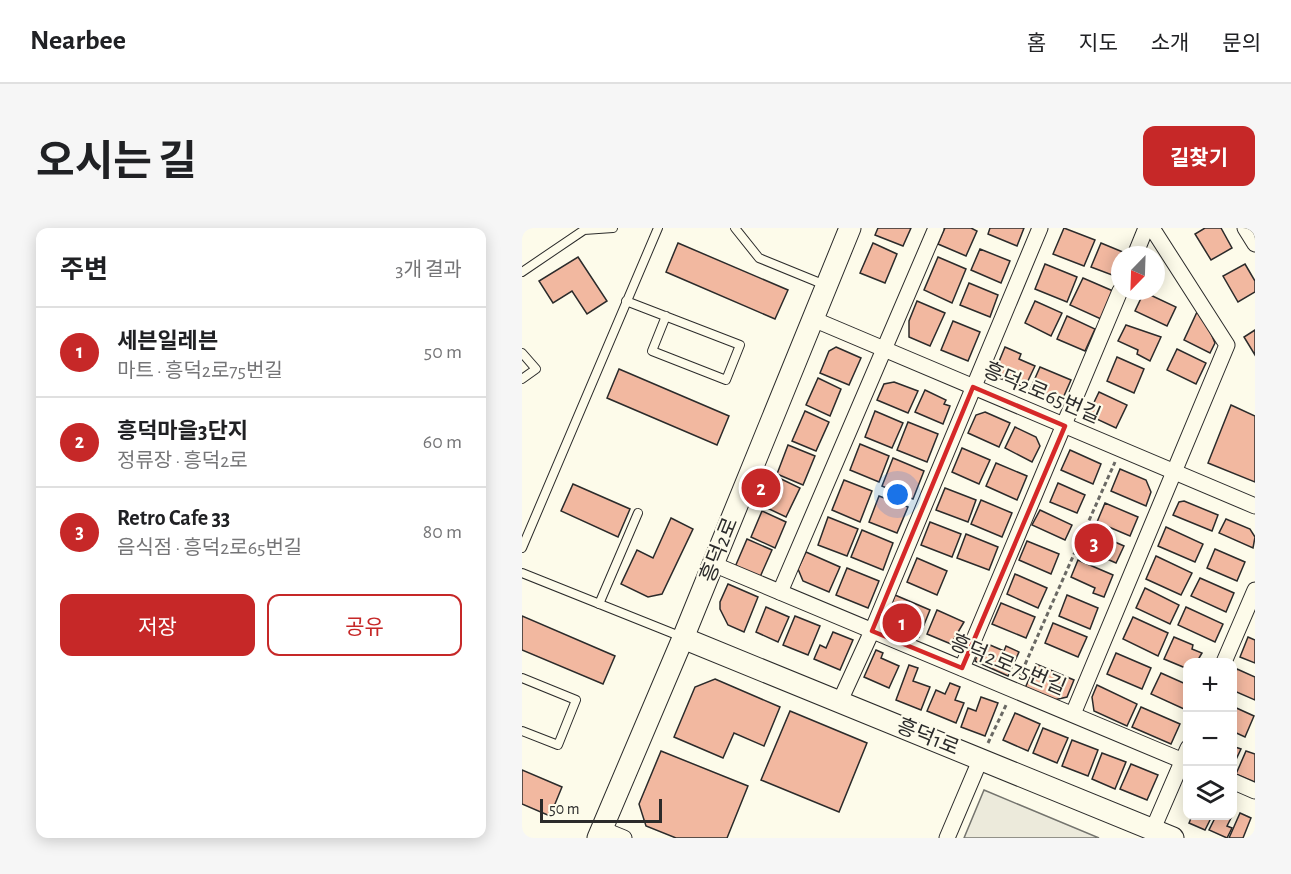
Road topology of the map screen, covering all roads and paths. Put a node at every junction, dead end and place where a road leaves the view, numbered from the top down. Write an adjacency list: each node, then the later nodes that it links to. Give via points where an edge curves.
1 (613, 228): 12 (lane, via 584,230)
2 (657, 228): 15 (lane)
3 (735, 228): 13 (lane, via 759,258)
4 (850, 228): 13 (street, 흥덕2로)
5 (936, 228): 18 (street)
6 (1040, 228): 21 (street)
7 (1146, 228): 11 (street)
8 (1152, 228): 24 (street, via 1227,345)
9 (1245, 228): 10 (street)
10 (1255, 244)
11 (1139, 246)
12 (522, 272)
13 (826, 286): 17 (street, 흥덕2로)
14 (1116, 300): 22 (street)
15 (626, 301): 16 (lane); 27 (lane)
16 (666, 316): 16 (lane, via 740,345 726,380 652,351)
17 (813, 319): 18 (street, 흥덕2로65번길); 28 (street, 흥덕2로)
18 (884, 349): 21 (street, 흥덕2로65번길); 31 (street)
19 (522, 352): 20 (lane, via 536,369)
20 (522, 379)
21 (973, 387): 22 (street, 흥덕2로65번길); 33 (street)
22 (1065, 426): 23 (street, 흥덕2로65번길); 36 (street)
23 (1121, 449): 24 (street, 흥덕2로65번길); 38 (path)
24 (1175, 472): 25 (street, 흥덕2로65번길); 40 (street)
25 (1255, 506)
26 (638, 513): 32 (lane)
27 (522, 548)
28 (713, 564): 31 (street, 흥덕2로75번길); 34 (street, 흥덕2로)
29 (522, 573): 32 (lane)
30 (1255, 590): 35 (street)
31 (780, 592): 33 (street, 흥덕2로75번길)
32 (599, 604): 34 (lane)
33 (872, 631): 36 (street, 흥덕2로75번길); 39 (street)
34 (683, 638): 39 (street, 흥덕1로); 48 (street, 흥덕2로)
35 (1226, 658)
36 (962, 668): 38 (street, 흥덕2로75번길)
37 (522, 678): 41 (lane, via 576,700 558,745)
38 (1013, 690): 40 (street, 흥덕2로75번길); 43 (path)
39 (840, 701): 43 (street, 흥덕1로)
40 (1073, 714): 42 (street, 흥덕2로75번길)
41 (522, 731)
42 (1183, 756)
43 (981, 758): 47 (street, 흥덕1로); 50 (street)
44 (1183, 764): 47 (street)
45 (1237, 783): 46 (street)
46 (1255, 791)
47 (1153, 829): 51 (street, 흥덕1로)
48 (600, 833): 49 (street)
49 (624, 838)
50 (947, 838)
51 (1173, 838)

